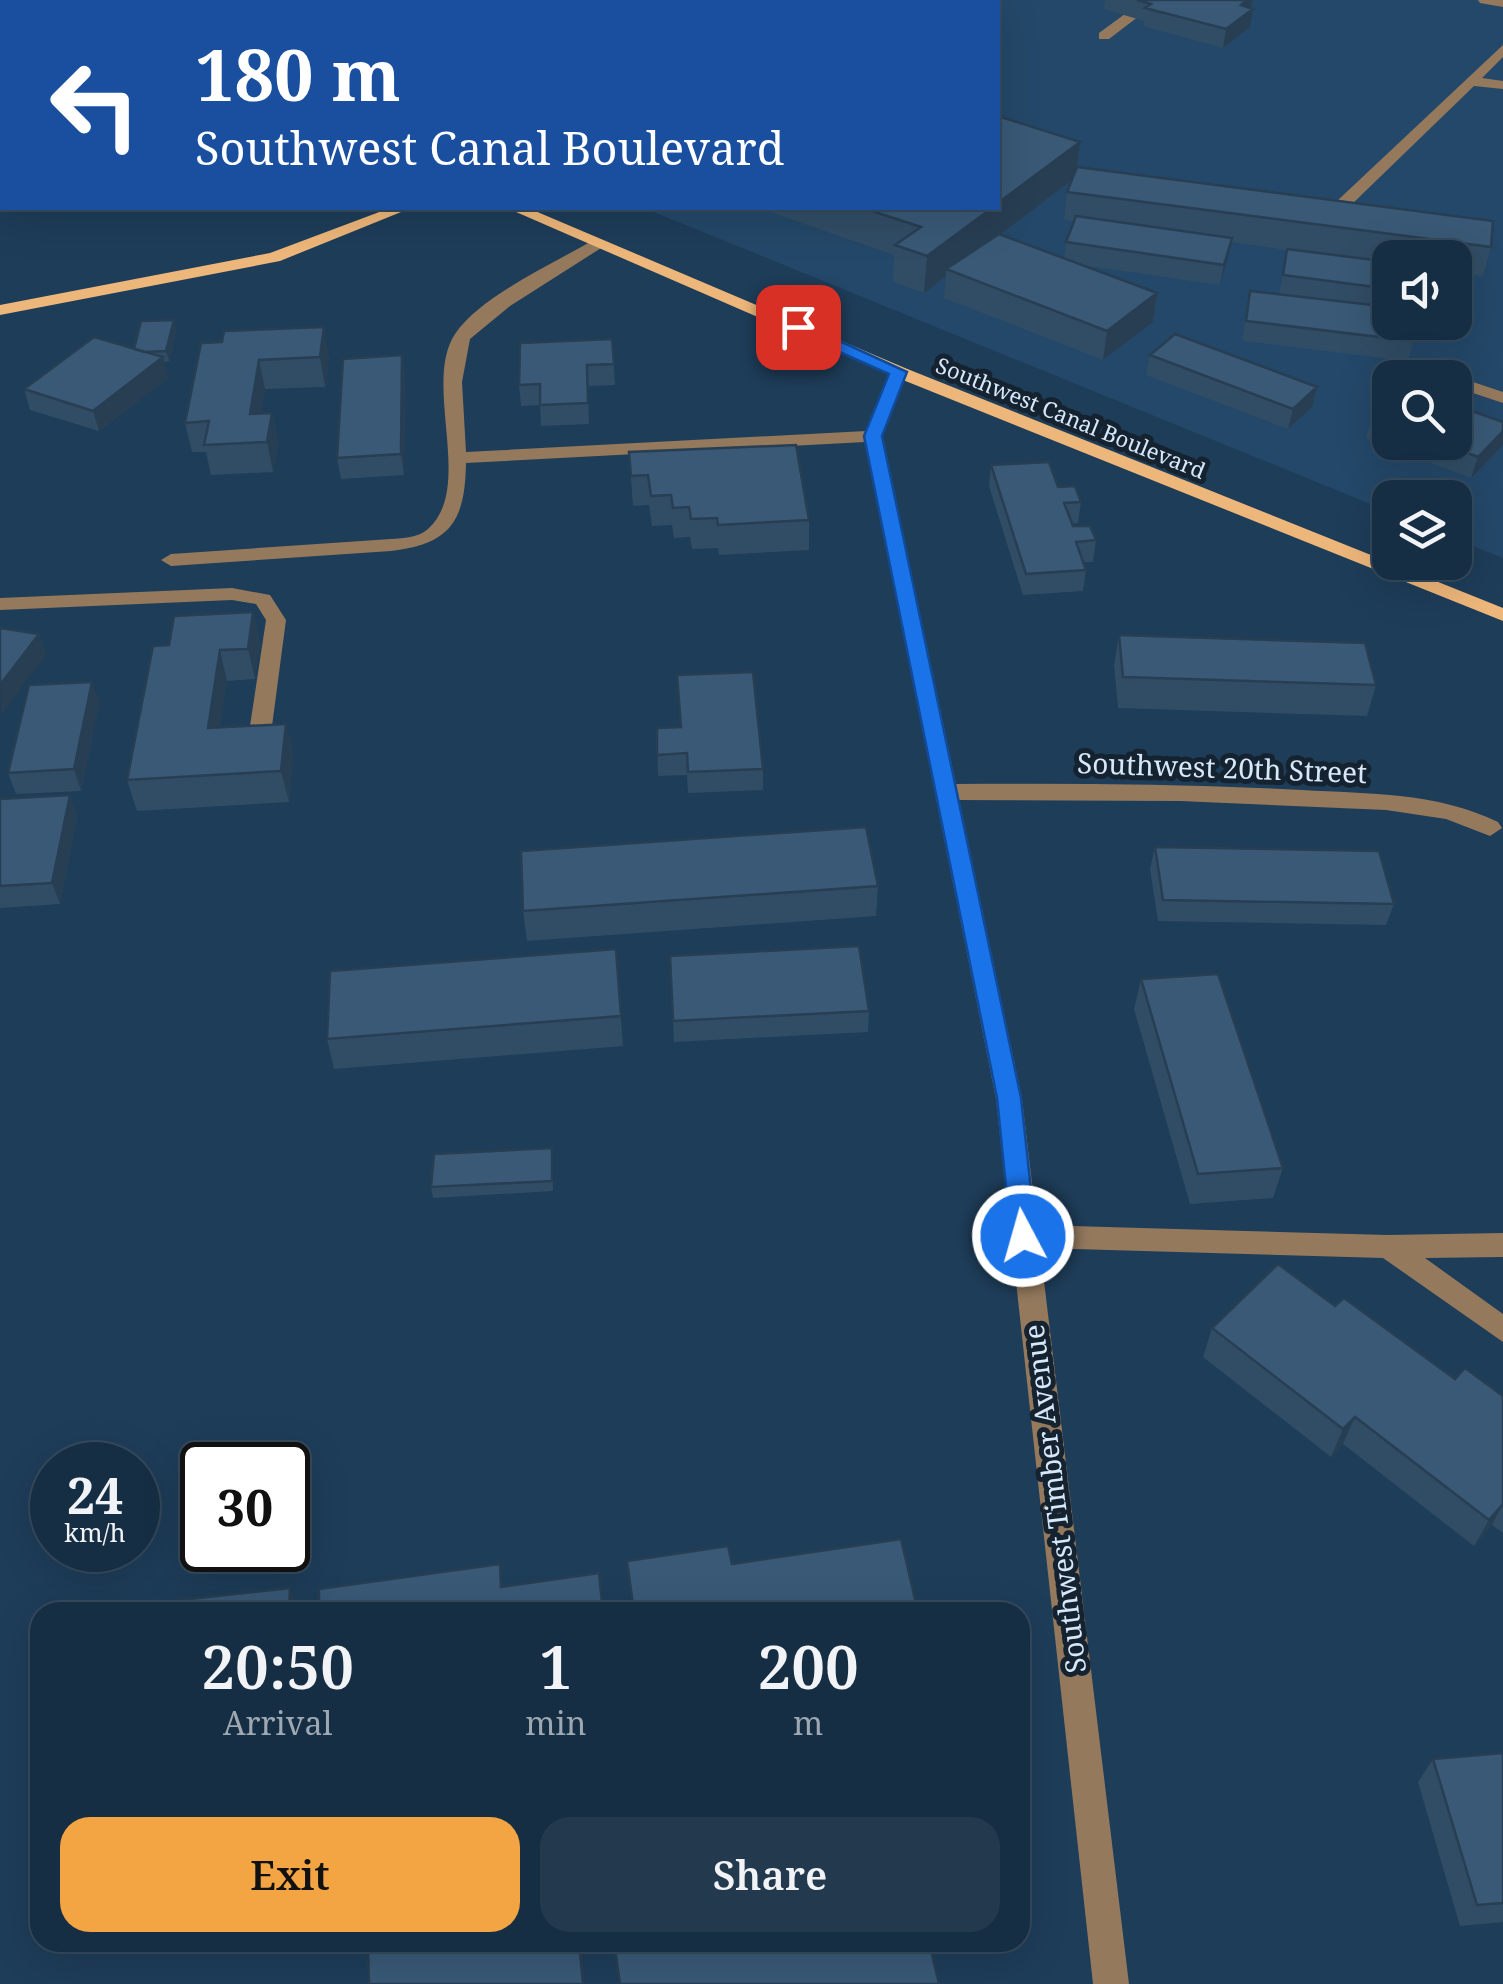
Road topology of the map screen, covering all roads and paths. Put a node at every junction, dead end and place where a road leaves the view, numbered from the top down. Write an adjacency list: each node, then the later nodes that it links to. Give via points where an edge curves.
1 (1153, 0): 4 (street)
2 (1485, 0): 3 (street)
3 (1503, 3)
4 (1104, 36)
5 (1503, 50): 6 (street)
6 (1471, 81): 7 (street); 8 (street)
7 (1503, 85)
8 (1344, 204)
9 (398, 210): 12 (main road, via 274,257)
10 (520, 210): 11 (main road, Southwest Canal Boulevard)
11 (601, 242): 13 (main road, Southwest Canal Boulevard); 17 (street, via 461,337)
12 (0, 310)
13 (898, 372): 16 (street); 20 (main road, Southwest Canal Boulevard)
14 (1472, 387): 15 (street)
15 (1503, 398)
16 (873, 436): 17 (street); 22 (street, Southwest Timber Avenue)
17 (457, 458): 18 (street, via 449,513 437,532 420,541)
18 (171, 560)
19 (0, 604): 21 (street, via 232,594 262,599 276,620)
20 (1503, 616)
21 (261, 726)
22 (947, 792): 23 (street, Southwest 20th Street, via 1196,791 1383,802 1461,811); 24 (street, Southwest Timber Avenue, via 1009,1098)
23 (1490, 828)
24 (1023, 1236): 26 (street); 28 (street, Southwest Timber Avenue)
25 (1503, 1245): 26 (street)
26 (1388, 1247): 27 (street)
27 (1503, 1330)
28 (1110, 1984)

